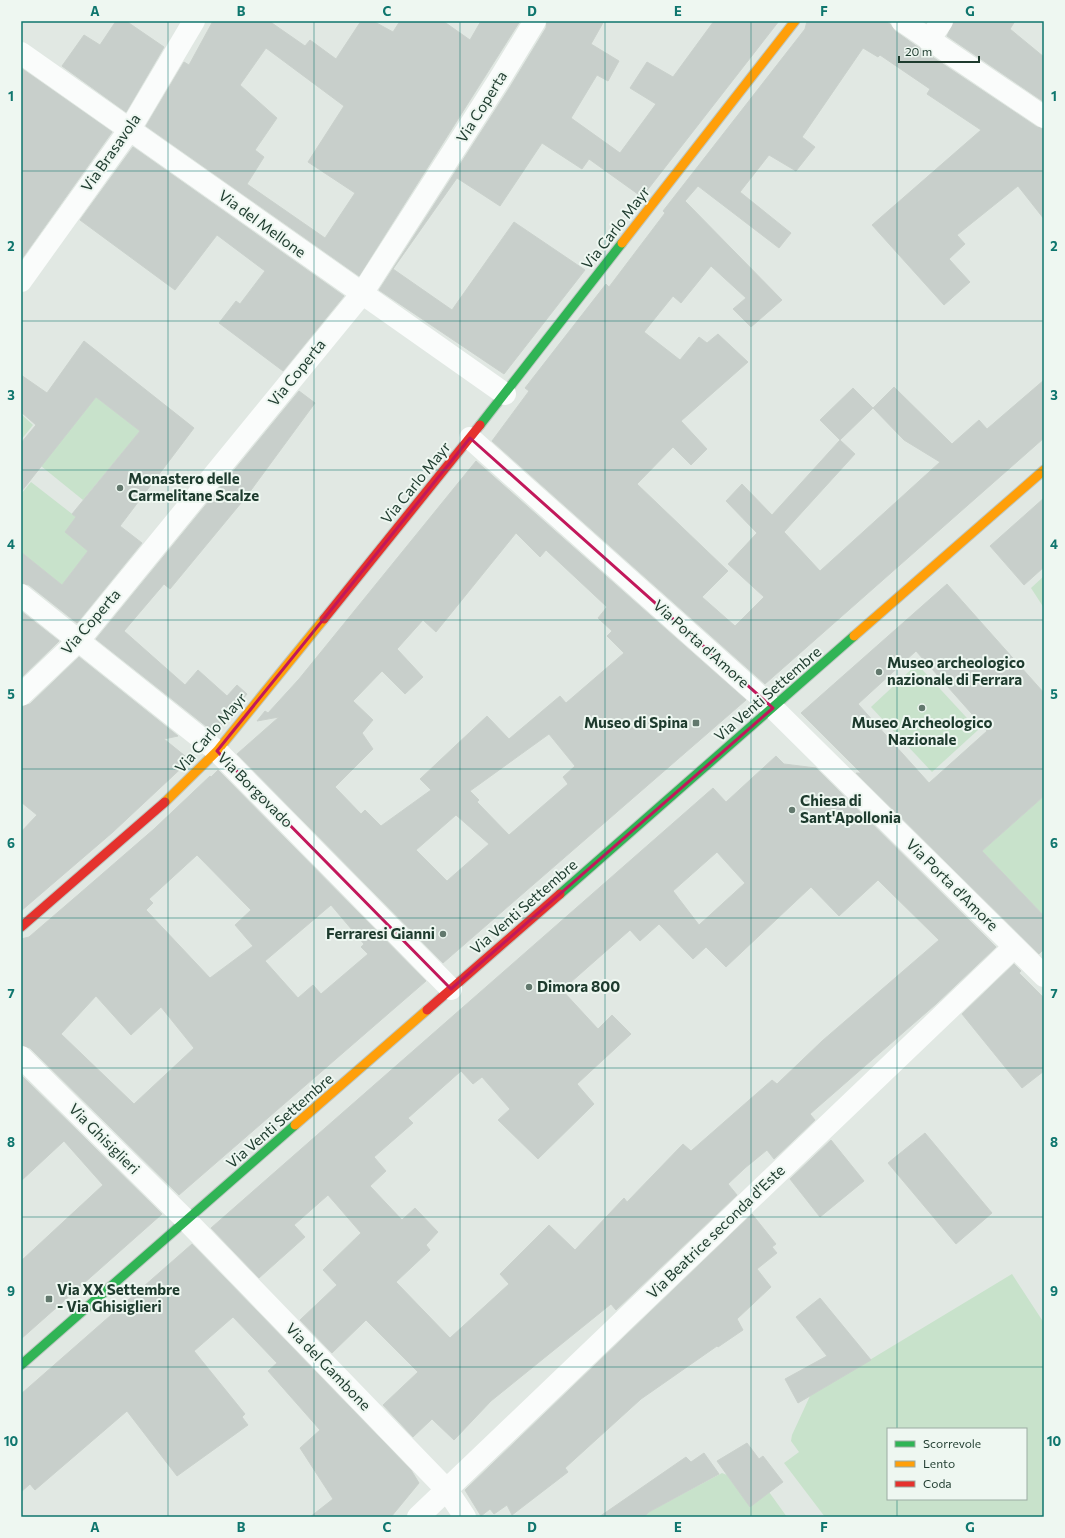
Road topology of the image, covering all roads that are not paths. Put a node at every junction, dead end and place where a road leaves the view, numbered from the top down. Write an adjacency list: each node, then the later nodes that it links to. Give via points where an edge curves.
1 (194, 21): 9 (street, Via Brasavola)
2 (535, 21): 11 (street, Via Coperta)
3 (795, 21): 12 (street, Via Carlo Mayr)
4 (902, 21): 6 (street)
5 (942, 21): 6 (street)
6 (929, 40): 8 (street)
7 (21, 53): 9 (street, Via del Mellone)
8 (1044, 117)
9 (130, 129): 10 (street, Via Brasavola); 11 (street, Via del Mellone)
10 (21, 281)
11 (361, 295): 12 (street, Via del Mellone); 16 (street, Via Coperta)
12 (504, 394): 13 (street, Via Carlo Mayr)
13 (470, 438): 18 (street, Via Porta d'Amore); 19 (street, Via Carlo Mayr)
14 (1044, 470): 18 (street, Via Venti Settembre)
15 (21, 595): 16 (street, Via Borgovado)
16 (79, 640): 17 (street, Via Coperta); 19 (street, Via Borgovado)
17 (21, 695)
18 (773, 708): 21 (street, Via Porta d'Amore); 23 (street, Via Venti Settembre)
19 (217, 751): 20 (street, Via Carlo Mayr, via 126,837); 23 (street, Via Borgovado)
20 (21, 927)
21 (1014, 947): 22 (street, Via Porta d'Amore); 27 (street, Via Beatrice seconda d'Este)
22 (1044, 976)
23 (451, 989): 25 (street, Via Venti Settembre)
24 (21, 1057): 25 (street, Via Ghisiglieri)
25 (187, 1221): 26 (street, Via Venti Settembre); 27 (street, Via del Gambone)
26 (21, 1364)
27 (447, 1490): 28 (street, Via Beatrice seconda d'Este); 29 (street, Via del Gambone)
28 (418, 1517)
29 (465, 1517)

